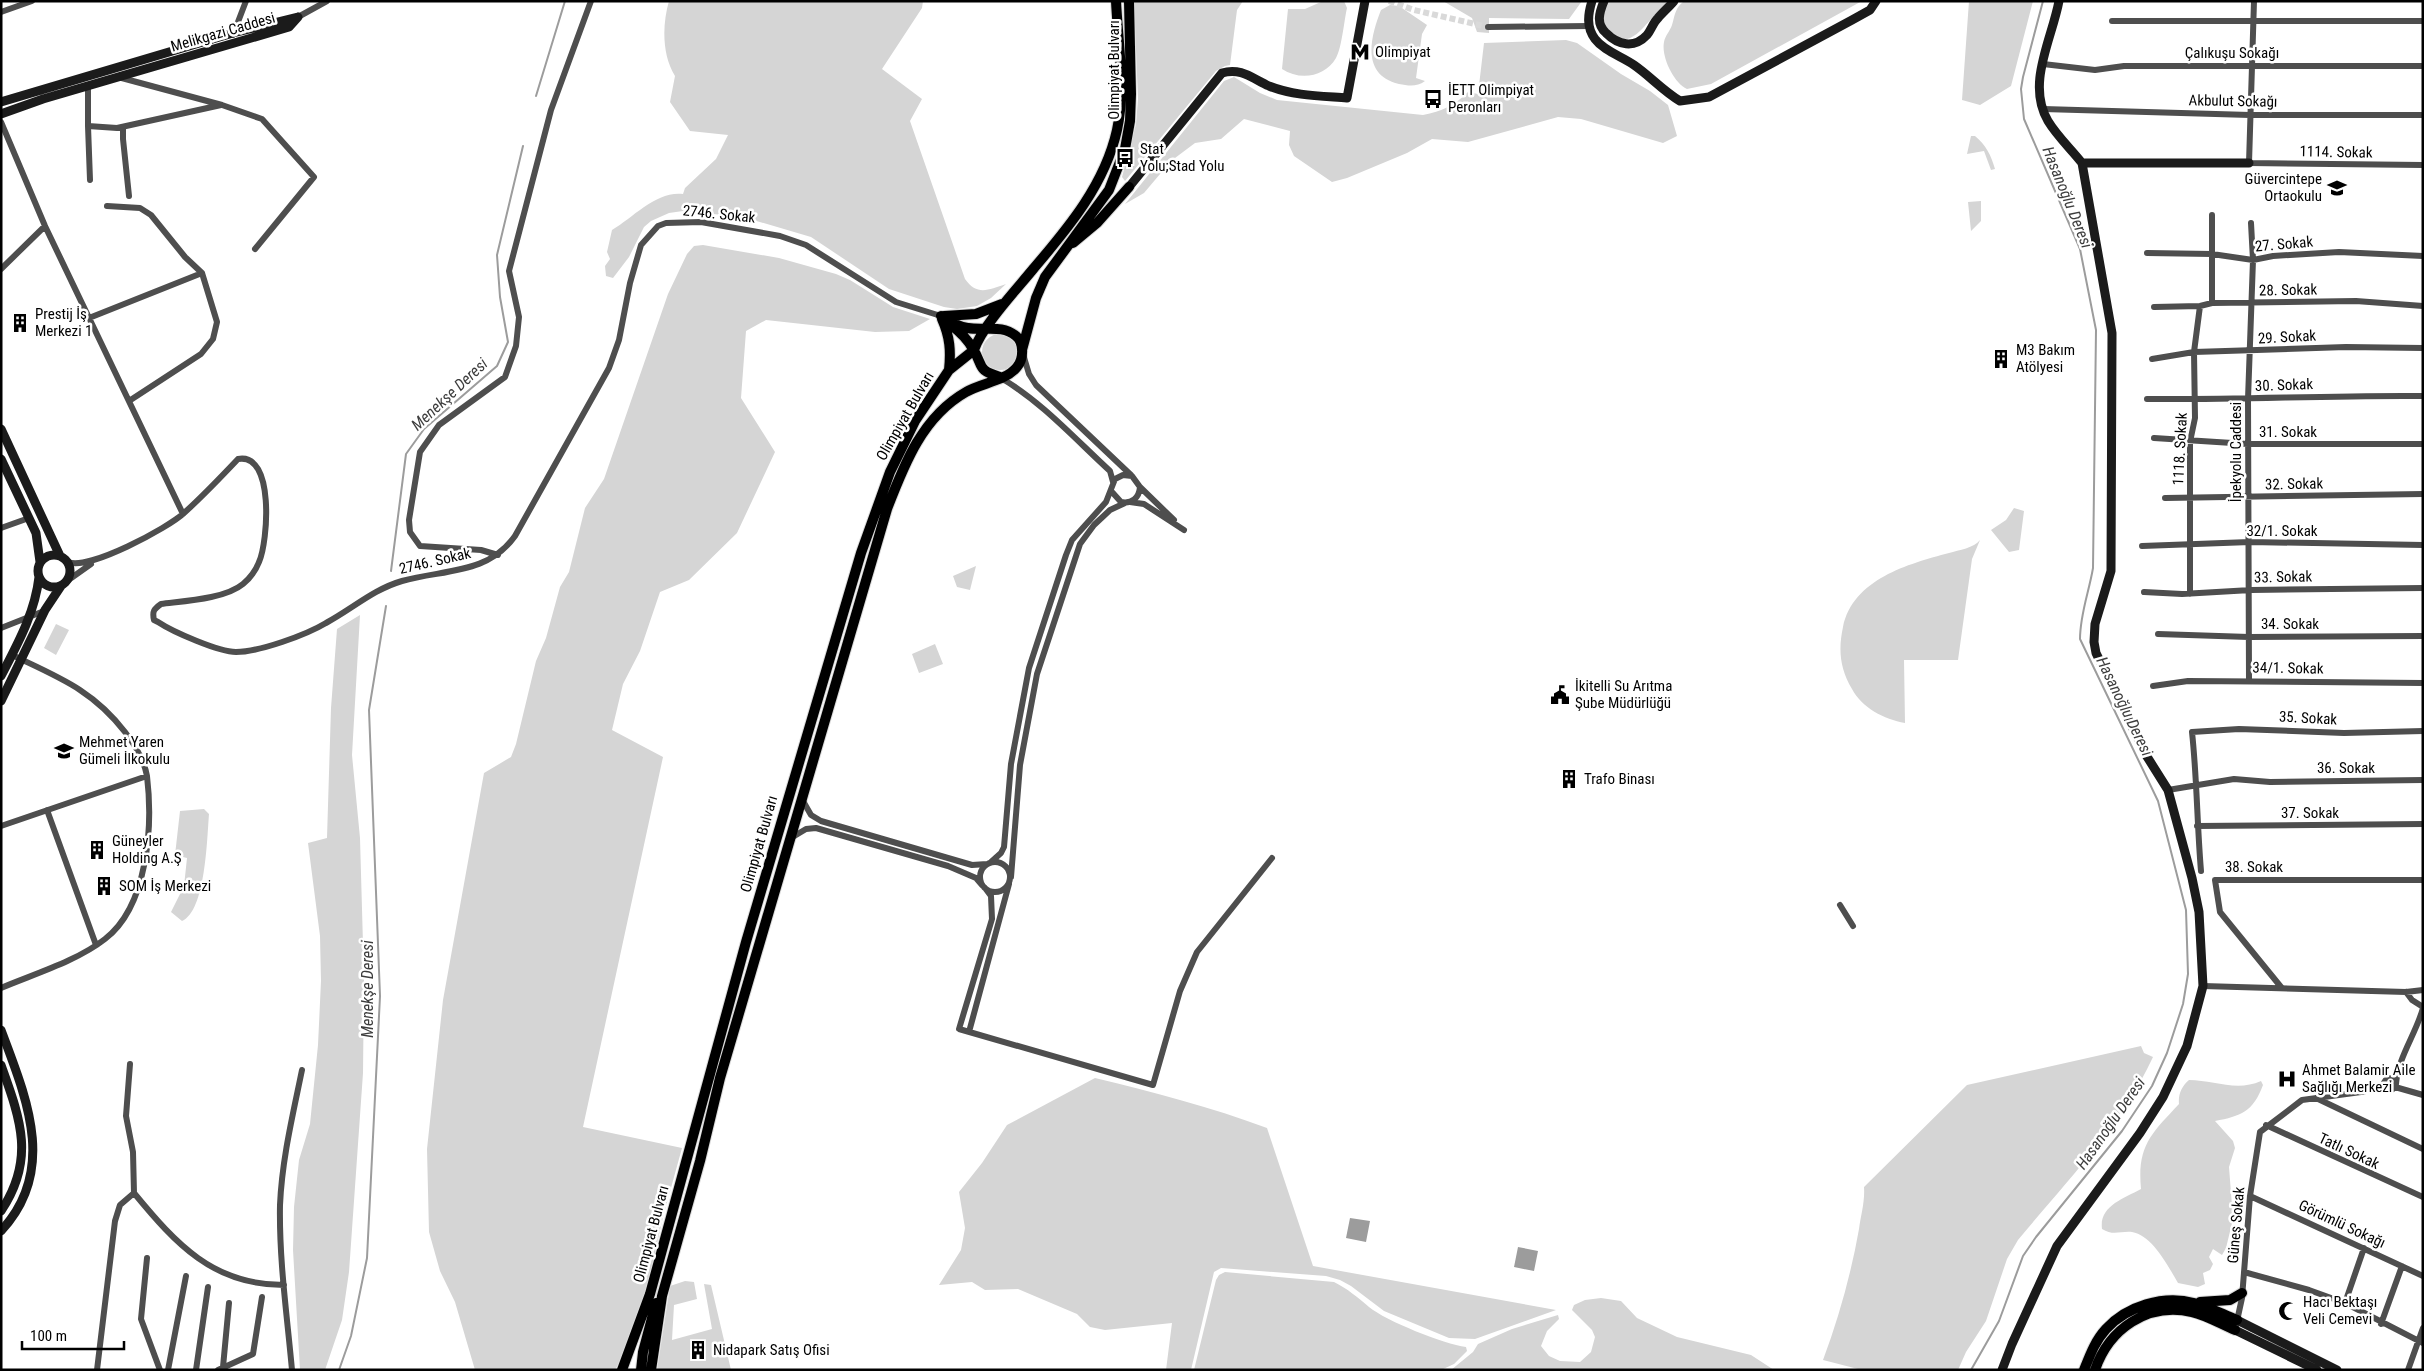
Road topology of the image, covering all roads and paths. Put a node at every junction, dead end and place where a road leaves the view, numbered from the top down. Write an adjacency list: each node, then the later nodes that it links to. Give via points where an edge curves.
1 (32, 1): 14 (street)
2 (246, 1): 21 (street)
3 (327, 1): 15 (street)
4 (591, 1): 106 (street, via 552,110 509,271 519,317 516,346 505,377 438,425 420,452 409,520 413,540 420,546 481,550)
5 (1116, 1): 49 (main road, Olimpiyat Bulvarı, via 1121,87 1117,129 1100,178)
6 (1129, 1): 43 (main road, Olimpiyat Bulvarı, via 1130,121 1125,150)
7 (1365, 1): 45 (street, via 1347,98 1286,92 1243,72 1222,73)
8 (1592, 1): 19 (street)
9 (1604, 1): 23 (street, via 1599,12 1603,31 1618,43)
10 (1674, 1): 23 (street, via 1646,36)
11 (1876, 1): 24 (street, via 1870,10 1708,97 1680,101)
12 (2059, 1): 25 (street)
13 (2254, 1): 17 (street)
14 (2, 10)
15 (298, 17): 21 (street, Melikgazi Caddesi); 22 (street, Melikgazi Caddesi, via 289,28)
16 (2112, 21): 17 (street)
17 (2252, 21): 18 (street); 26 (street)
18 (2423, 21)
19 (1589, 26): 20 (street); 24 (street, via 1603,47)
20 (1488, 27)
21 (233, 33): 22 (street); 28 (street, Melikgazi Caddesi)
22 (236, 43): 29 (street, Melikgazi Caddesi)
23 (1630, 45): 24 (street)
24 (1624, 60)
25 (2043, 64): 26 (street, Çalıkuşu Sokağı, via 2095,70 2124,66); 33 (street, via 2039,94)
26 (2250, 65): 27 (street, Çalıkuşu Sokağı); 35 (street)
27 (2423, 66)
28 (115, 68): 29 (street); 31 (street, Melikgazi Caddesi)
29 (119, 78): 30 (street, Melikgazi Caddesi); 32 (street)
30 (88, 86): 34 (street, Melikgazi Caddesi); 38 (street)
31 (1, 102)
32 (222, 105): 39 (street); 53 (street, via 262,119 314,177)
33 (2043, 110): 35 (street, Akbulut Sokağı); 40 (street)
34 (1, 114)
35 (2250, 114): 36 (street, Akbulut Sokağı); 41 (street)
36 (2423, 115)
37 (1, 122): 52 (street)
38 (88, 126): 39 (street); 44 (street)
39 (123, 126): 46 (street)
40 (2082, 163): 41 (street); 133 (street, via 2112,333 2110,571 2095,624 2094,642 2096,653 2120,702)
41 (2249, 163): 42 (street, 1114. Sokak)
42 (2423, 166)
43 (1113, 179): 45 (main road, via 1122,188); 48 (main road, Olimpiyat Bulvarı)
44 (90, 180)
45 (1129, 187): 48 (main road); 54 (main road, via 1097,223)
46 (129, 196)
47 (107, 206): 60 (street, via 140,208 151,215 184,257)
48 (1095, 206): 49 (main road); 54 (main road, Olimpiyat Bulvarı)
49 (1077, 214): 61 (main road, Olimpiyat Bulvarı)
50 (2212, 215): 56 (street)
51 (2251, 223): 58 (street, İpekyolu Caddesi)
52 (45, 226): 59 (street); 68 (street)
53 (256, 248)
54 (1063, 252): 72 (main road, Olimpiyat Bulvarı, via 1045,277 1036,298)
55 (2147, 253): 56 (street, 27. Sokak)
56 (2212, 254): 58 (street, 27. Sokak); 62 (street)
57 (2423, 256): 58 (street, 27. Sokak, via 2339,252)
58 (2253, 260): 63 (street, İpekyolu Caddesi)
59 (1, 269)
60 (202, 273): 68 (street); 82 (street, via 217,322 213,339 201,354)
61 (1005, 303): 67 (main road, via 965,317); 69 (main road, Olimpiyat Bulvarı)
62 (2212, 303): 63 (street, 28. Sokak); 65 (street, 28. Sokak)
63 (2250, 303): 66 (street, 28. Sokak, via 2356,301); 73 (street, İpekyolu Caddesi)
64 (2154, 306): 65 (street, 28. Sokak)
65 (2200, 306): 74 (street, 1118. Sokak)
66 (2423, 306)
67 (940, 316): 69 (main road, via 960,327); 71 (main road); 76 (main road, via 949,336); 106 (street, 2746. Sokak, via 896,302 806,244 701,222 658,226 638,252 619,340 609,368 515,536)
68 (89, 318): 82 (street)
69 (986, 330): 71 (main road); 72 (main road, via 996,328 1012,333 1018,338)
70 (2423, 348): 73 (street, 29. Sokak)
71 (974, 350): 76 (main road, Olimpiyat Bulvarı); 77 (main road, via 984,370)
72 (1022, 351): 77 (main road, via 1016,368); 89 (street, via 1036,386)
73 (2249, 351): 74 (street, 29. Sokak); 81 (street, İpekyolu Caddesi)
74 (2194, 352): 75 (street, 29. Sokak); 80 (street, 1118. Sokak)
75 (2152, 358)
76 (949, 370): 198 (main road, Olimpiyat Bulvarı, via 915,421 890,472 861,553 749,933 650,1294)
77 (1000, 377): 90 (street, via 1056,420 1110,471); 134 (main road, Olimpiyat Bulvarı, via 966,391 948,405 933,419 904,466 868,569)
78 (2423, 396): 81 (street, 30. Sokak)
79 (2147, 399): 80 (street, 30. Sokak)
80 (2195, 399): 81 (street, 30. Sokak); 85 (street, 1118. Sokak)
81 (2248, 399): 86 (street, İpekyolu Caddesi)
82 (129, 401): 98 (street)
83 (1, 429): 105 (street)
84 (2154, 438): 85 (street, 31. Sokak)
85 (2190, 442): 86 (street, 31. Sokak); 96 (street, 1118. Sokak)
86 (2248, 444): 87 (street, 31. Sokak); 94 (street, İpekyolu Caddesi)
87 (2423, 444)
88 (1, 459): 99 (street)
89 (1132, 476): 90 (street, via 1123,475); 91 (street)
90 (1113, 482): 92 (street)
91 (1140, 487): 97 (street, via 1138,496); 97 (street, via 1184,530 1144,504)
92 (1112, 492): 97 (street, via 1117,500); 141 (street, via 1072,540 1064,560 1030,668 1010,764 1004,847 1001,854)
93 (2423, 494): 94 (street, 32. Sokak)
94 (2248, 497): 96 (street, 32. Sokak); 101 (street, İpekyolu Caddesi)
95 (2165, 498): 96 (street, 32. Sokak)
96 (2190, 498): 102 (street, 1118. Sokak)
97 (1128, 502): 143 (street, via 1110,510 1080,544 1037,674 1020,765)
98 (183, 514): 106 (street, 2746. Sokak, via 238,459 249,459 255,463 263,485 267,525 259,562 252,574 242,585 230,591 161,604 152,613 154,620 166,627 234,652 275,644 325,624 378,590 401,581 477,566); 107 (street, 2746. Sokak, via 160,530)
99 (29, 518): 100 (street); 108 (street, via 36,534)
100 (1, 528)
101 (2250, 542): 102 (street, 32/1. Sokak); 103 (street, 32/1. Sokak); 113 (street, İpekyolu Caddesi)
102 (2190, 544): 104 (street, 32/1. Sokak); 115 (street, 1118. Sokak)
103 (2423, 545)
104 (2142, 546)
105 (60, 556): 108 (street, via 49,556); 109 (street)
106 (498, 556)
107 (94, 561): 109 (street, via 80,565); 111 (street)
108 (40, 562): 110 (street)
109 (68, 562): 111 (street, via 70,570)
110 (38, 577): 111 (street, via 48,586); 117 (street)
111 (64, 584): 116 (street)
112 (2423, 588): 113 (street, 33. Sokak)
113 (2250, 590): 115 (street, 33. Sokak); 121 (street, İpekyolu Caddesi)
114 (2144, 592): 115 (street, 33. Sokak)
115 (2190, 594)
116 (46, 610): 117 (street); 123 (street)
117 (29, 618): 118 (street); 122 (street)
118 (1, 628)
119 (2158, 634): 121 (street, 34. Sokak)
120 (2423, 636): 121 (street, 34. Sokak)
121 (2249, 637): 125 (street, İpekyolu Caddesi)
122 (12, 656): 123 (street); 124 (street)
123 (22, 660): 128 (street); 130 (street, via 86,692 110,713 133,742 145,764)
124 (1, 676)
125 (2250, 680): 126 (street, 34/1. Sokak); 127 (street, 34/1. Sokak, via 2188,681)
126 (2423, 683)
127 (2153, 686)
128 (1, 701)
129 (2423, 731): 132 (street, 35. Sokak, via 2239,728 2192,732)
130 (146, 776): 135 (street); 148 (street, via 149,812 136,894 126,917)
131 (2423, 780): 132 (street, 36. Sokak, via 2270,782 2234,779)
132 (2197, 784): 133 (street, 36. Sokak); 138 (street)
133 (2168, 790): 149 (street, via 2199,912)
134 (802, 796): 139 (main road, Olimpiyat Bulvarı); 141 (street, via 810,815 821,821 972,865)
135 (47, 810): 137 (street); 148 (street)
136 (2423, 824): 138 (street, 37. Sokak)
137 (1, 826)
138 (2197, 826): 142 (street)
139 (790, 839): 145 (street, via 806,829 816,828 948,866 976,878); 181 (main road, Olimpiyat Bulvarı, via 720,1078)
140 (1272, 858): 157 (street, via 1198,952 1180,991 1153,1085)
141 (989, 863): 143 (street, via 1005,865); 145 (street, via 980,876)
142 (2201, 871)
143 (1010, 880): 145 (street, via 998,892); 157 (street)
144 (2423, 880): 150 (street, 38. Sokak, via 2215,880 2220,912)
145 (984, 886): 157 (street, via 991,896 992,919 959,1029)
146 (1840, 905): 147 (street)
147 (1853, 926)
148 (96, 945): 151 (street)
149 (2203, 986): 150 (street); 201 (street, via 2187,1046 2163,1097 2057,1246)
150 (2281, 987): 153 (street)
151 (1, 988)
152 (2423, 990): 153 (street)
153 (2406, 992): 154 (street)
154 (2423, 1008): 155 (street)
155 (2420, 1025): 161 (street)
156 (1, 1030): 173 (street, via 29,1114 33,1155 23,1199)
157 (969, 1032)
158 (130, 1064): 169 (street, via 126,1116 133,1152)
159 (1, 1065): 172 (street, via 22,1134 18,1171 9,1199)
160 (302, 1070): 180 (street, via 282,1180)
161 (2397, 1071): 162 (street); 164 (street)
162 (2387, 1078): 163 (street); 164 (street, via 2393,1078)
163 (2384, 1086): 164 (street, via 2389,1090); 166 (street)
164 (2395, 1086): 165 (street)
165 (2423, 1095)
166 (2315, 1097): 167 (street, via 2302,1100); 168 (street)
167 (2266, 1126): 170 (street, Güneş Sokak, via 2260,1132); 171 (street, Tatlı Sokak)
168 (2423, 1149)
169 (134, 1193): 180 (street, via 177,1243 212,1268 245,1281); 193 (street, via 120,1205 115,1221)
170 (2250, 1196): 174 (street, Görümlü Sokağı); 177 (street, Güneş Sokak)
171 (2423, 1197)
172 (1, 1211)
173 (1, 1231)
174 (2364, 1248): 176 (street, Görümlü Sokağı); 187 (street)
175 (147, 1258): 194 (street, via 141,1319)
176 (2402, 1266): 179 (street, Görümlü Sokağı); 188 (street)
177 (2244, 1272): 183 (street, Güneş Sokak); 187 (street)
178 (186, 1276): 195 (street)
179 (2423, 1276)
180 (284, 1285): 197 (street)
181 (665, 1286): 199 (main road, via 652,1312); 200 (main road, Olimpiyat Bulvarı)
182 (208, 1288): 196 (street)
183 (2242, 1293): 185 (main road, via 2230,1300); 189 (street, Güneş Sokak)
184 (262, 1297): 192 (street, via 253,1354)
185 (2192, 1302): 189 (main road); 202 (main road, via 2165,1301 2145,1305 2114,1321 2100,1337)
186 (229, 1303): 192 (street)
187 (2345, 1303): 188 (street)
188 (2381, 1324): 191 (street)
189 (2236, 1325): 203 (main road, via 2182,1310 2143,1316 2131,1321 2111,1338); 204 (street); 205 (street)
190 (2423, 1328): 191 (street)
191 (2420, 1342): 206 (street)
192 (221, 1369)
193 (97, 1370)
194 (160, 1370)
195 (168, 1370)
196 (196, 1370)
197 (292, 1370)
198 (622, 1370)
199 (642, 1370)
200 (652, 1370)
201 (2002, 1370)
202 (2084, 1370)
203 (2095, 1370)
204 (2317, 1370)
205 (2337, 1370)
206 (2408, 1370)

